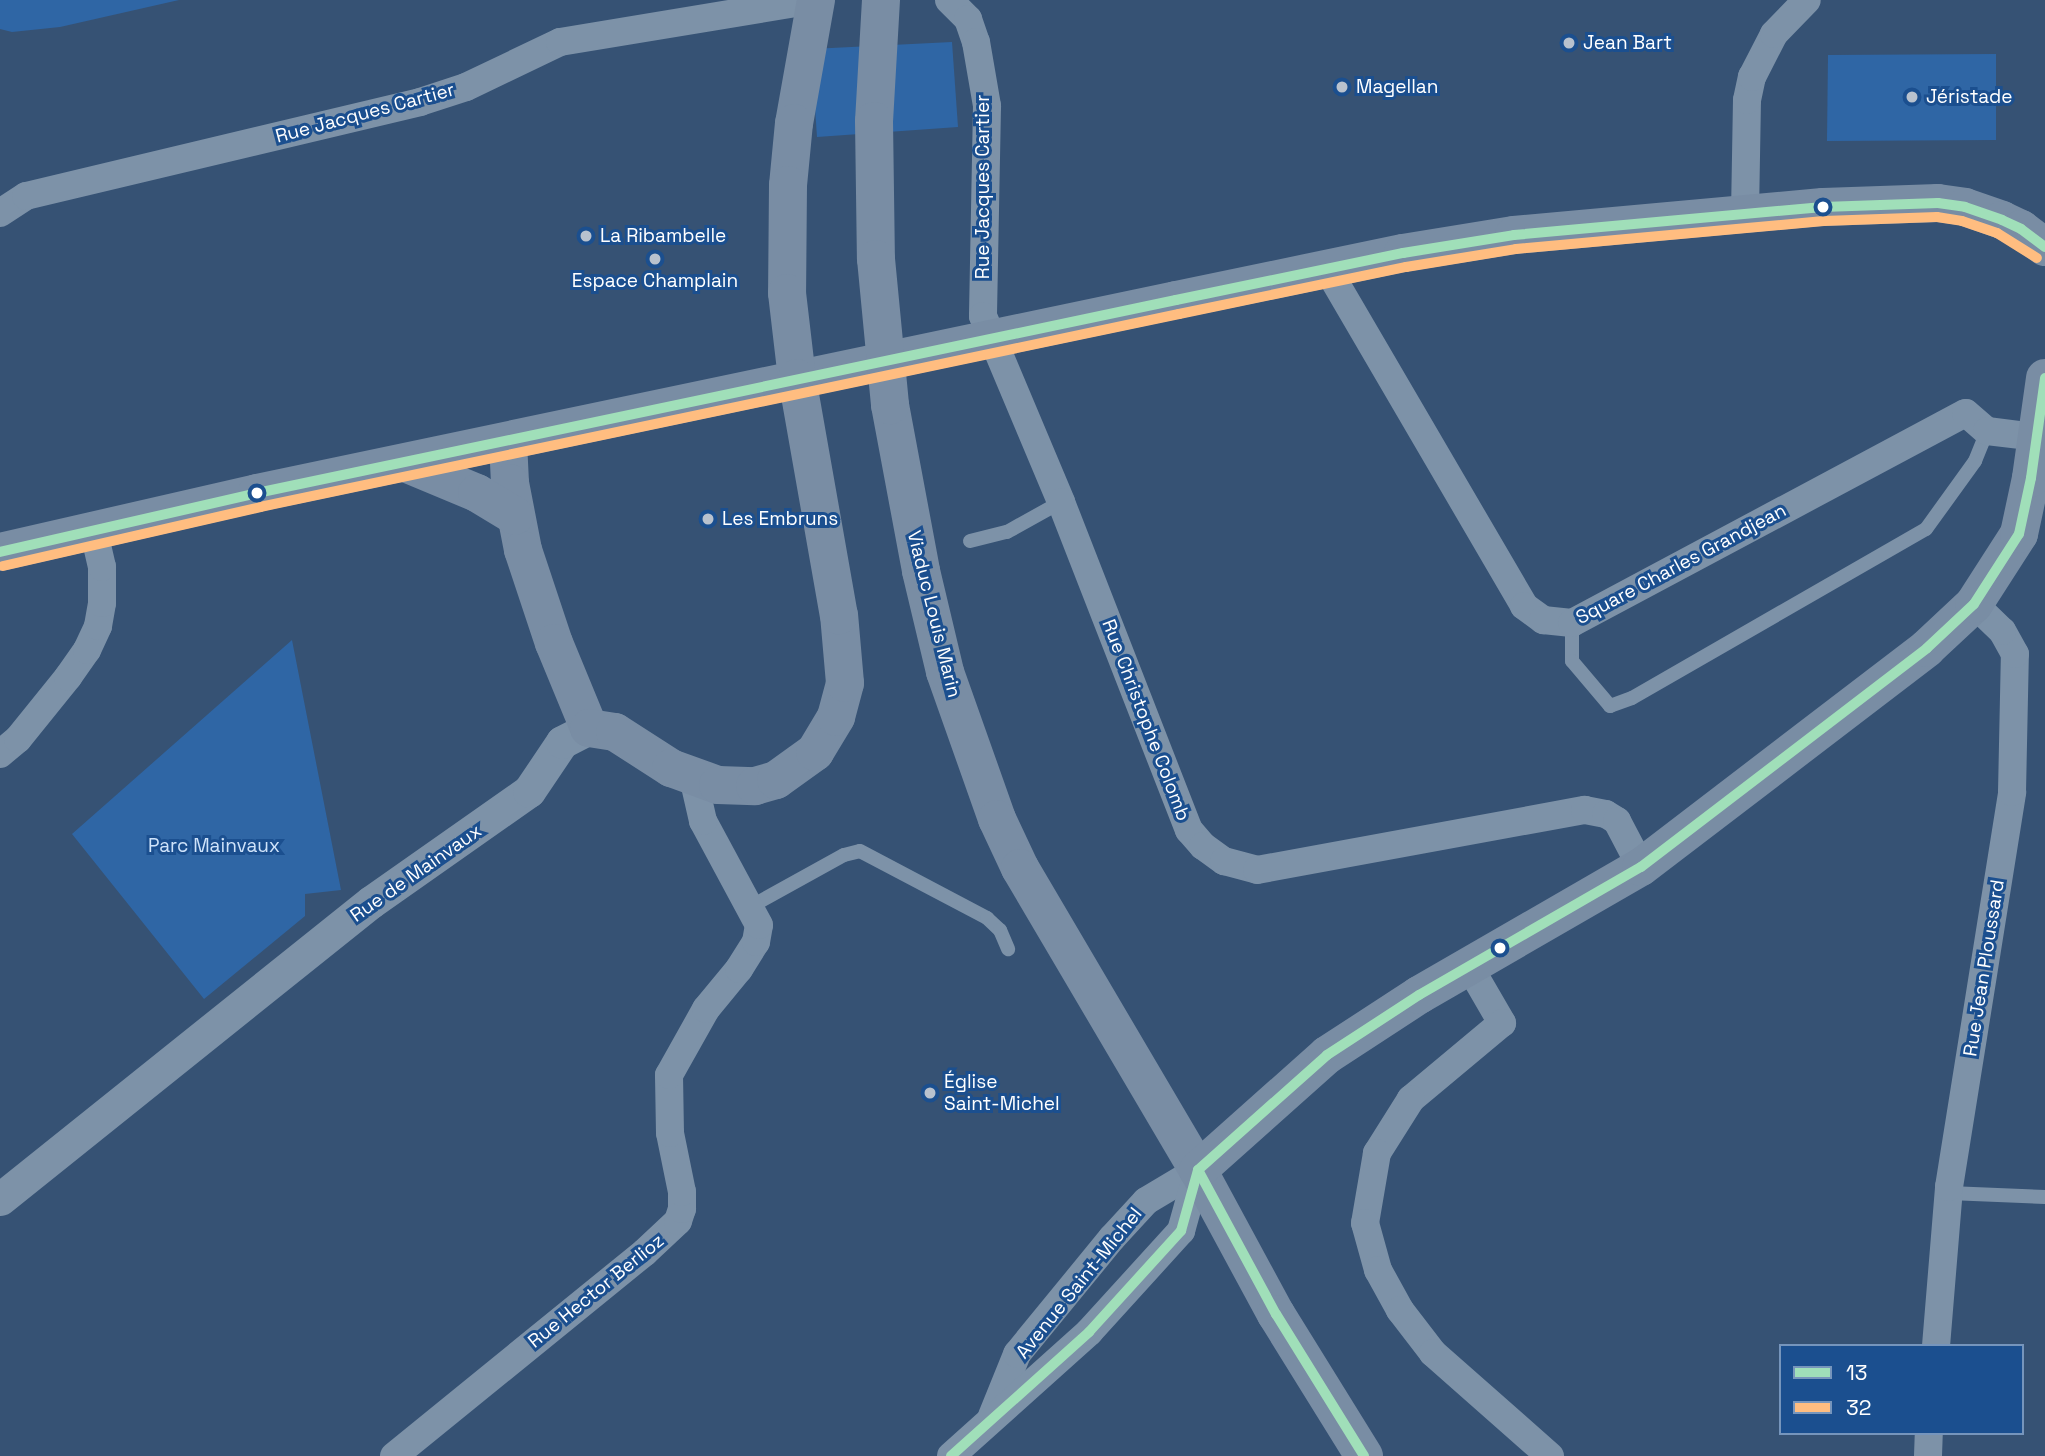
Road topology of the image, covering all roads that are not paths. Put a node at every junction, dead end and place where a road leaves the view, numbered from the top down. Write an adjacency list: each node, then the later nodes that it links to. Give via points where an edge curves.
1 (815, 0): 5 (street, Rue Jacques Cartier, via 560,42 420,102 26,196); 24 (main road, bridge, via 794,123 787,293 797,378 839,615 845,682 836,717 815,752 793,771 755,786 718,785)
2 (881, 0): 29 (main road, Viaduc Louis Marin, bridge, via 874,121 876,259 890,405 945,673 997,819 1020,868)
3 (949, 0): 9 (street, Rue Jacques Cartier, via 968,19 986,106 983,317)
4 (1807, 0): 6 (street, via 1774,34 1752,77 1746,100)
5 (0, 212)
6 (1745, 214): 7 (main road, via 1938,203 2002,220); 8 (main road, via 1514,235)
7 (2045, 248)
8 (1328, 270): 9 (main road); 21 (street, Square Charles Grandjean, via 1524,606 1543,620)
9 (993, 339): 12 (main road); 15 (street, Rue Christophe Colomb)
10 (2045, 378): 13 (main road, Avenue Saint-Michel)
11 (1987, 430): 13 (street, Square Charles Grandjean); 21 (street, Square Charles Grandjean, via 1966,413); 21 (lane, via 1975,461 1926,529 1632,698 1610,706 1572,661)
12 (508, 442): 14 (main road); 16 (main road)
13 (2038, 449): 20 (main road, Avenue Saint-Michel, via 2019,534)
14 (405, 463): 16 (main road, via 477,493); 17 (main road)
15 (1061, 502): 18 (lane, via 1007,532); 25 (street, Rue Christophe Colomb, via 1189,830 1212,854 1241,867 1266,869 1585,810 1617,821)
16 (515, 516): 22 (main road, via 530,574)
17 (94, 532): 19 (main road); 23 (street, via 102,567 98,626 62,686)
18 (970, 541)
19 (0, 552)
20 (1974, 604): 25 (main road, Avenue Saint-Michel, via 1927,648); 30 (street, Rue Jean Ploussard, via 2003,631 2015,654 2012,792)
21 (1572, 623)
22 (589, 728): 24 (main road, via 615,732); 32 (street, Rue de Mainvaux, via 562,743 529,791 371,902)
23 (0, 754)
24 (693, 777): 26 (street, Rue Hector Berlioz, via 703,821)
25 (1641, 867): 28 (main road, Avenue Saint-Michel)
26 (750, 907): 27 (lane, via 844,855 860,851 987,918 1000,930); 36 (street, Rue Hector Berlioz, via 759,925 756,942 706,1009 669,1075 670,1133 682,1192 678,1221)
27 (1008, 949)
28 (1469, 966): 29 (main road, Avenue Saint-Michel, via 1327,1055); 39 (street, via 1502,1023 1411,1099 1377,1153 1365,1223 1378,1270 1400,1310 1433,1353)
29 (1198, 1170): 34 (street, Avenue Saint-Michel, via 1181,1231 1089,1332); 34 (street, Avenue Saint-Michel, via 1146,1201 1096,1257 1017,1354); 38 (main road, Viaduc Louis Marin, via 1276,1314)
30 (1949, 1193): 31 (lane); 33 (street, Rue Jean Ploussard)
31 (2045, 1196)
32 (0, 1199)
33 (1937, 1344)
34 (990, 1422): 37 (street, Avenue Saint-Michel)
35 (1929, 1435): 40 (street)
36 (394, 1456)
37 (951, 1456)
38 (1364, 1456)
39 (1550, 1456)
40 (1928, 1456)

